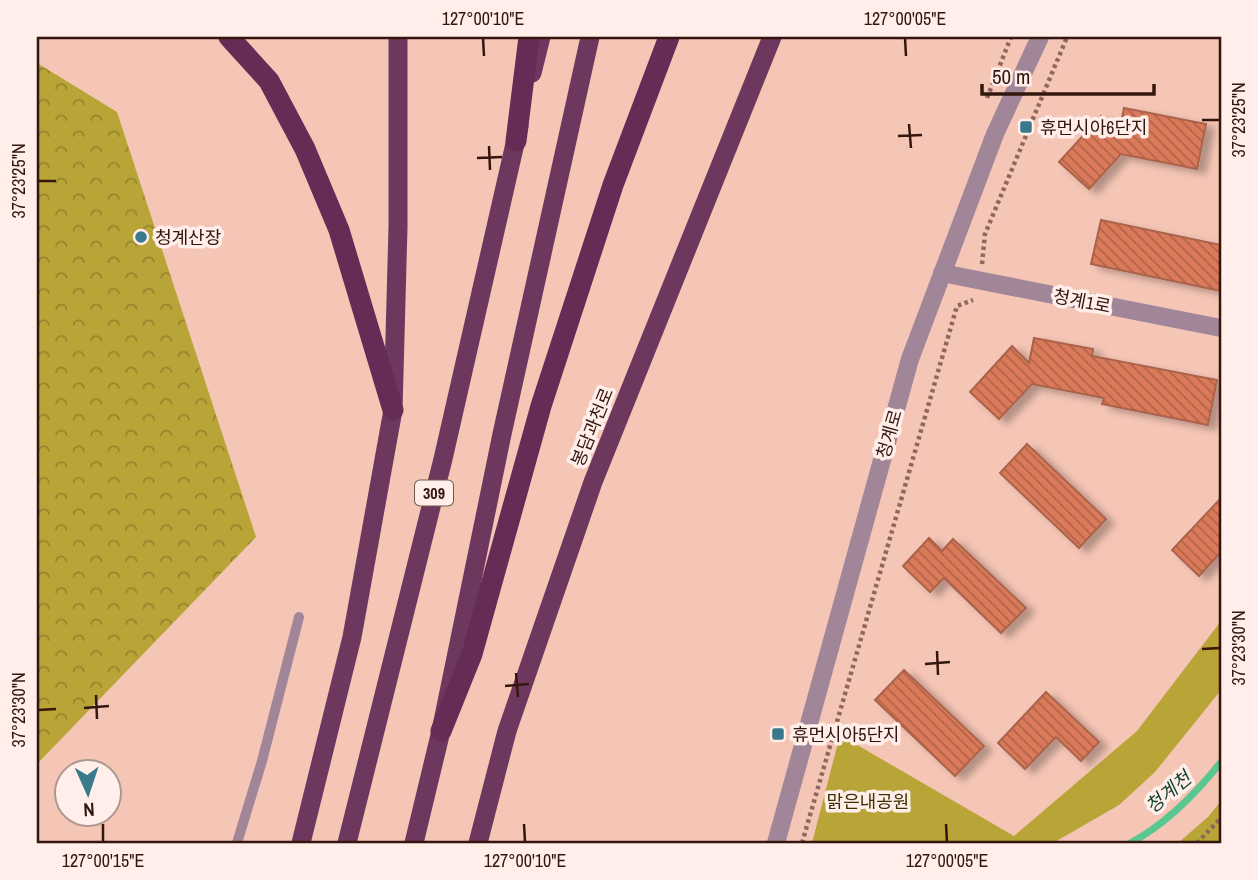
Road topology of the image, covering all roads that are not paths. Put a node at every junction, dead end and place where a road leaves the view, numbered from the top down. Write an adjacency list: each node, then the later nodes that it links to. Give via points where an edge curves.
1 (229, 37): 12 (highway, via 269,81 305,149 340,230)
2 (398, 37): 12 (highway)
3 (529, 37): 9 (highway)
4 (541, 37): 9 (highway, 309)
5 (590, 37): 14 (highway)
6 (669, 37): 14 (highway, via 545,393 472,654)
7 (772, 37): 19 (highway, 봉담과천로, via 593,482 507,731)
8 (1040, 37): 10 (street, 청계로, via 995,134)
9 (516, 141): 17 (highway, 309)
10 (942, 273): 11 (street, 청계1로); 20 (street, 청계로, via 907,372)
11 (1221, 328)
12 (393, 410): 16 (highway, via 352,637)
13 (299, 617): 15 (lane)
14 (441, 731): 18 (highway)
15 (237, 843)
16 (302, 843)
17 (347, 843)
18 (414, 843)
19 (478, 843)
20 (776, 843)

